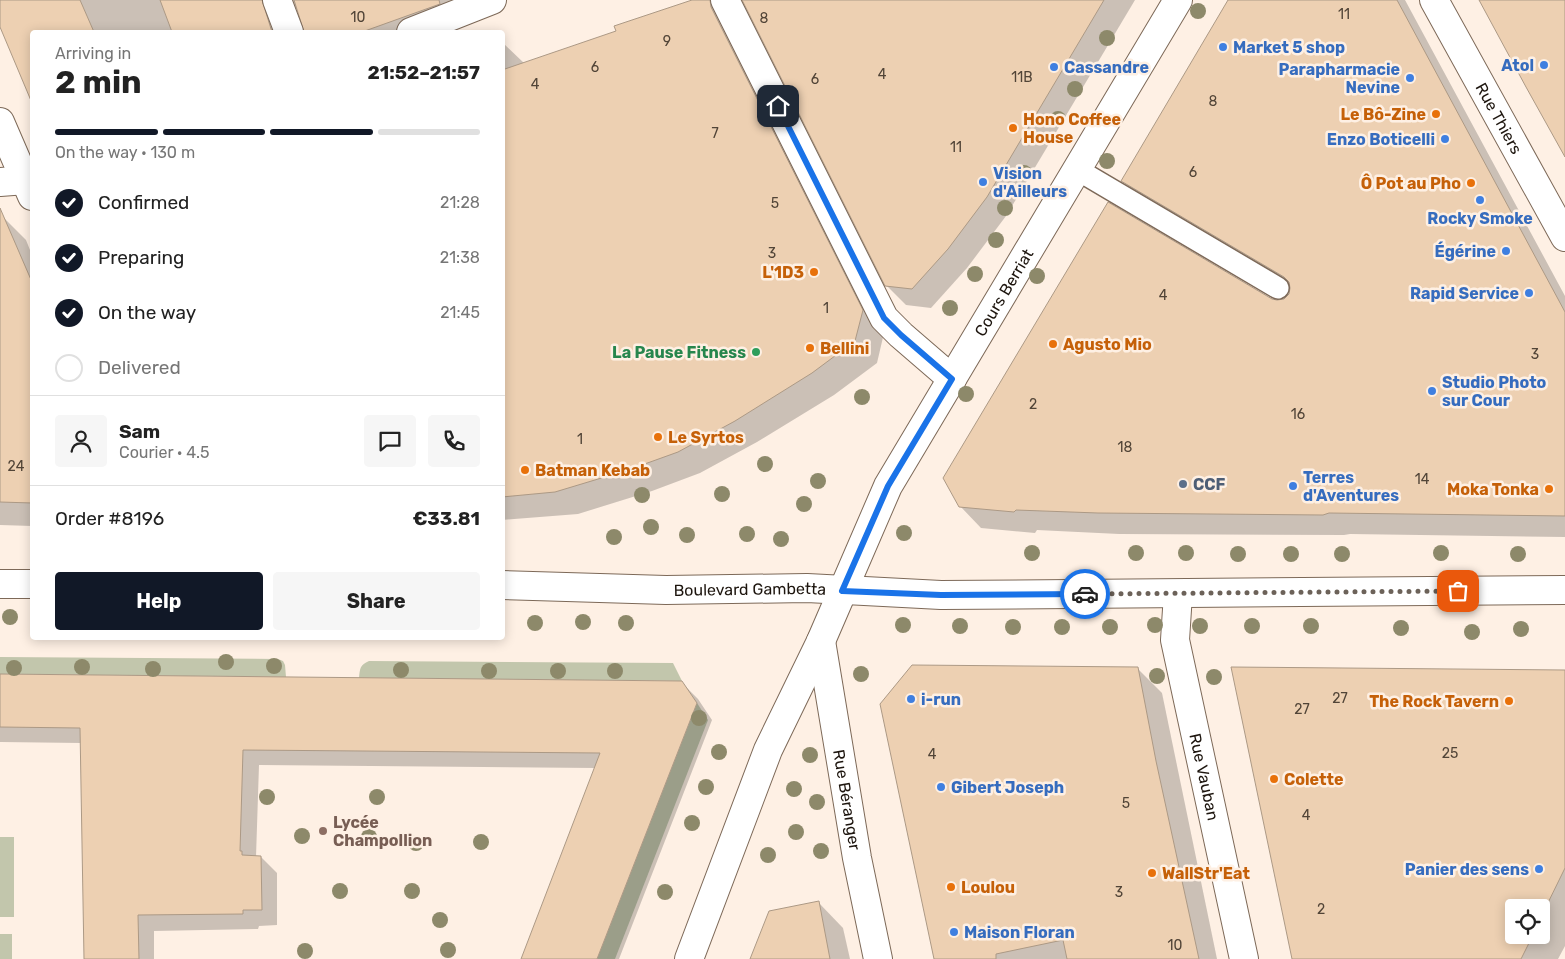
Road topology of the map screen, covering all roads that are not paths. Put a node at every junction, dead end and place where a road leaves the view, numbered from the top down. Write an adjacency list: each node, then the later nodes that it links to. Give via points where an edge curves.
1 (277, 0): 7 (street)
2 (492, 0): 6 (street)
3 (725, 0): 14 (street, via 884,318)
4 (1178, 0): 10 (street, Cours Berriat)
5 (1434, 0): 12 (street, Rue Thiers)
6 (463, 5): 8 (street)
7 (288, 30)
8 (415, 30)
9 (0, 122): 11 (street)
10 (1078, 170): 13 (lane); 14 (street, Cours Berriat)
11 (23, 184)
12 (1565, 237)
13 (1278, 288)
14 (952, 379): 19 (street, Cours Berriat, via 888,486)
15 (0, 584): 16 (street)
16 (30, 584)
17 (505, 585): 19 (street, Boulevard Gambetta)
18 (1565, 590): 20 (street, Boulevard Gambetta)
19 (842, 591): 20 (street, Boulevard Gambetta, via 941,595); 21 (street, Cours Berriat)
20 (1178, 594): 24 (street, Rue Vauban, via 1175,640)
21 (821, 641): 22 (street, Cours Berriat, via 768,750); 23 (street, Rue Béranger, via 857,858)
22 (689, 959)
23 (878, 959)
24 (1244, 959)

